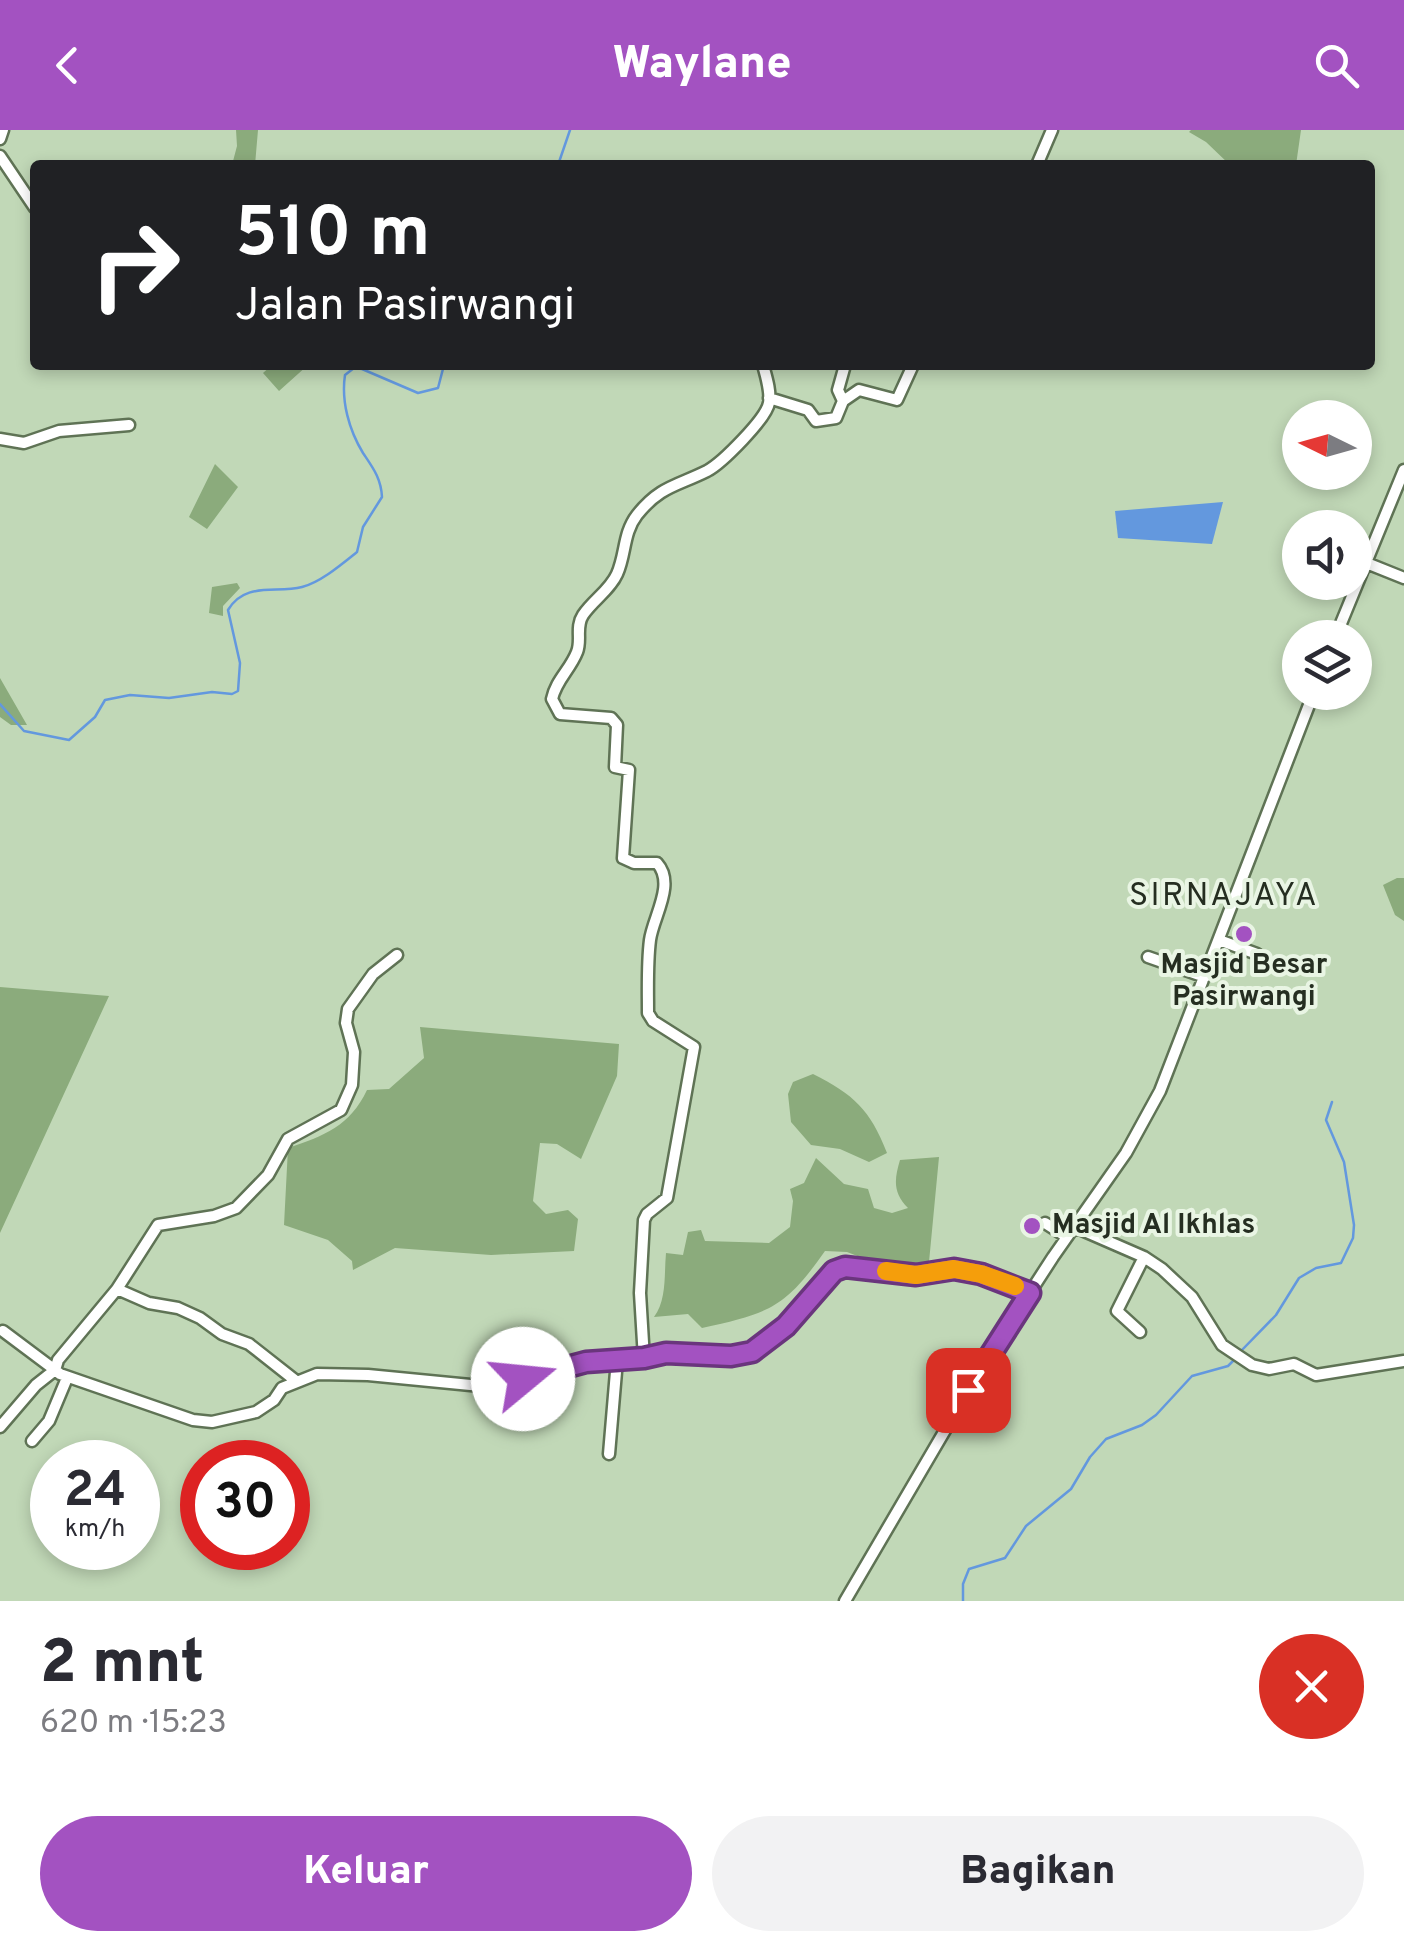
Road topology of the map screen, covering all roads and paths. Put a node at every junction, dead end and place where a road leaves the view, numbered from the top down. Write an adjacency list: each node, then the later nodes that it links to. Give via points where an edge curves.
1 (3, 130): 3 (street)
2 (1052, 130): 5 (street)
3 (0, 138)
4 (0, 156): 6 (street)
5 (1039, 160)
6 (30, 201)
7 (764, 370): 10 (street)
8 (843, 370): 11 (street)
9 (911, 370): 11 (street, via 897,400 861,389)
10 (770, 398): 11 (street, via 808,410 818,421 836,418); 31 (street, via 760,420 710,470 664,489 635,517 620,569 583,614 578,650 552,699 560,714 610,718 617,725 614,767 629,770 623,858 657,863 664,879 651,934 648,1013 694,1047 667,1198 644,1220)
11 (843, 401)
12 (129, 425): 13 (street, via 59,430 24,443)
13 (0, 439)
14 (1404, 470): 15 (street)
15 (1372, 544)
16 (1372, 565): 17 (street)
17 (1404, 578)
18 (1307, 710): 19 (street)
19 (1219, 940): 20 (street); 23 (street)
20 (1257, 954)
21 (397, 956): 27 (street, via 373,974 348,1009 352,1085 341,1110 288,1139 268,1174 236,1208 158,1224)
22 (1148, 957): 23 (street)
23 (1205, 977): 25 (street, via 1160,1091)
24 (1045, 1223): 25 (street)
25 (1071, 1232): 26 (street); 28 (street)
26 (1144, 1257): 30 (street, via 1117,1311); 33 (street, via 1192,1297 1222,1344 1252,1365 1294,1364 1316,1375)
27 (118, 1289): 34 (street); 36 (street, via 200,1318)
28 (1030, 1293): 31 (street, via 954,1269 916,1275 845,1267 752,1352); 40 (street)
29 (3, 1332): 34 (street)
30 (1140, 1332)
31 (644, 1358): 32 (street)
32 (617, 1360): 36 (street, via 552,1368 491,1386 368,1374); 39 (street)
33 (1404, 1361)
34 (55, 1370): 35 (street); 37 (street)
35 (68, 1378): 36 (street, via 205,1422 256,1412); 38 (street, via 50,1422)
36 (296, 1380)
37 (0, 1427)
38 (33, 1440)
39 (609, 1454)
40 (845, 1601)

